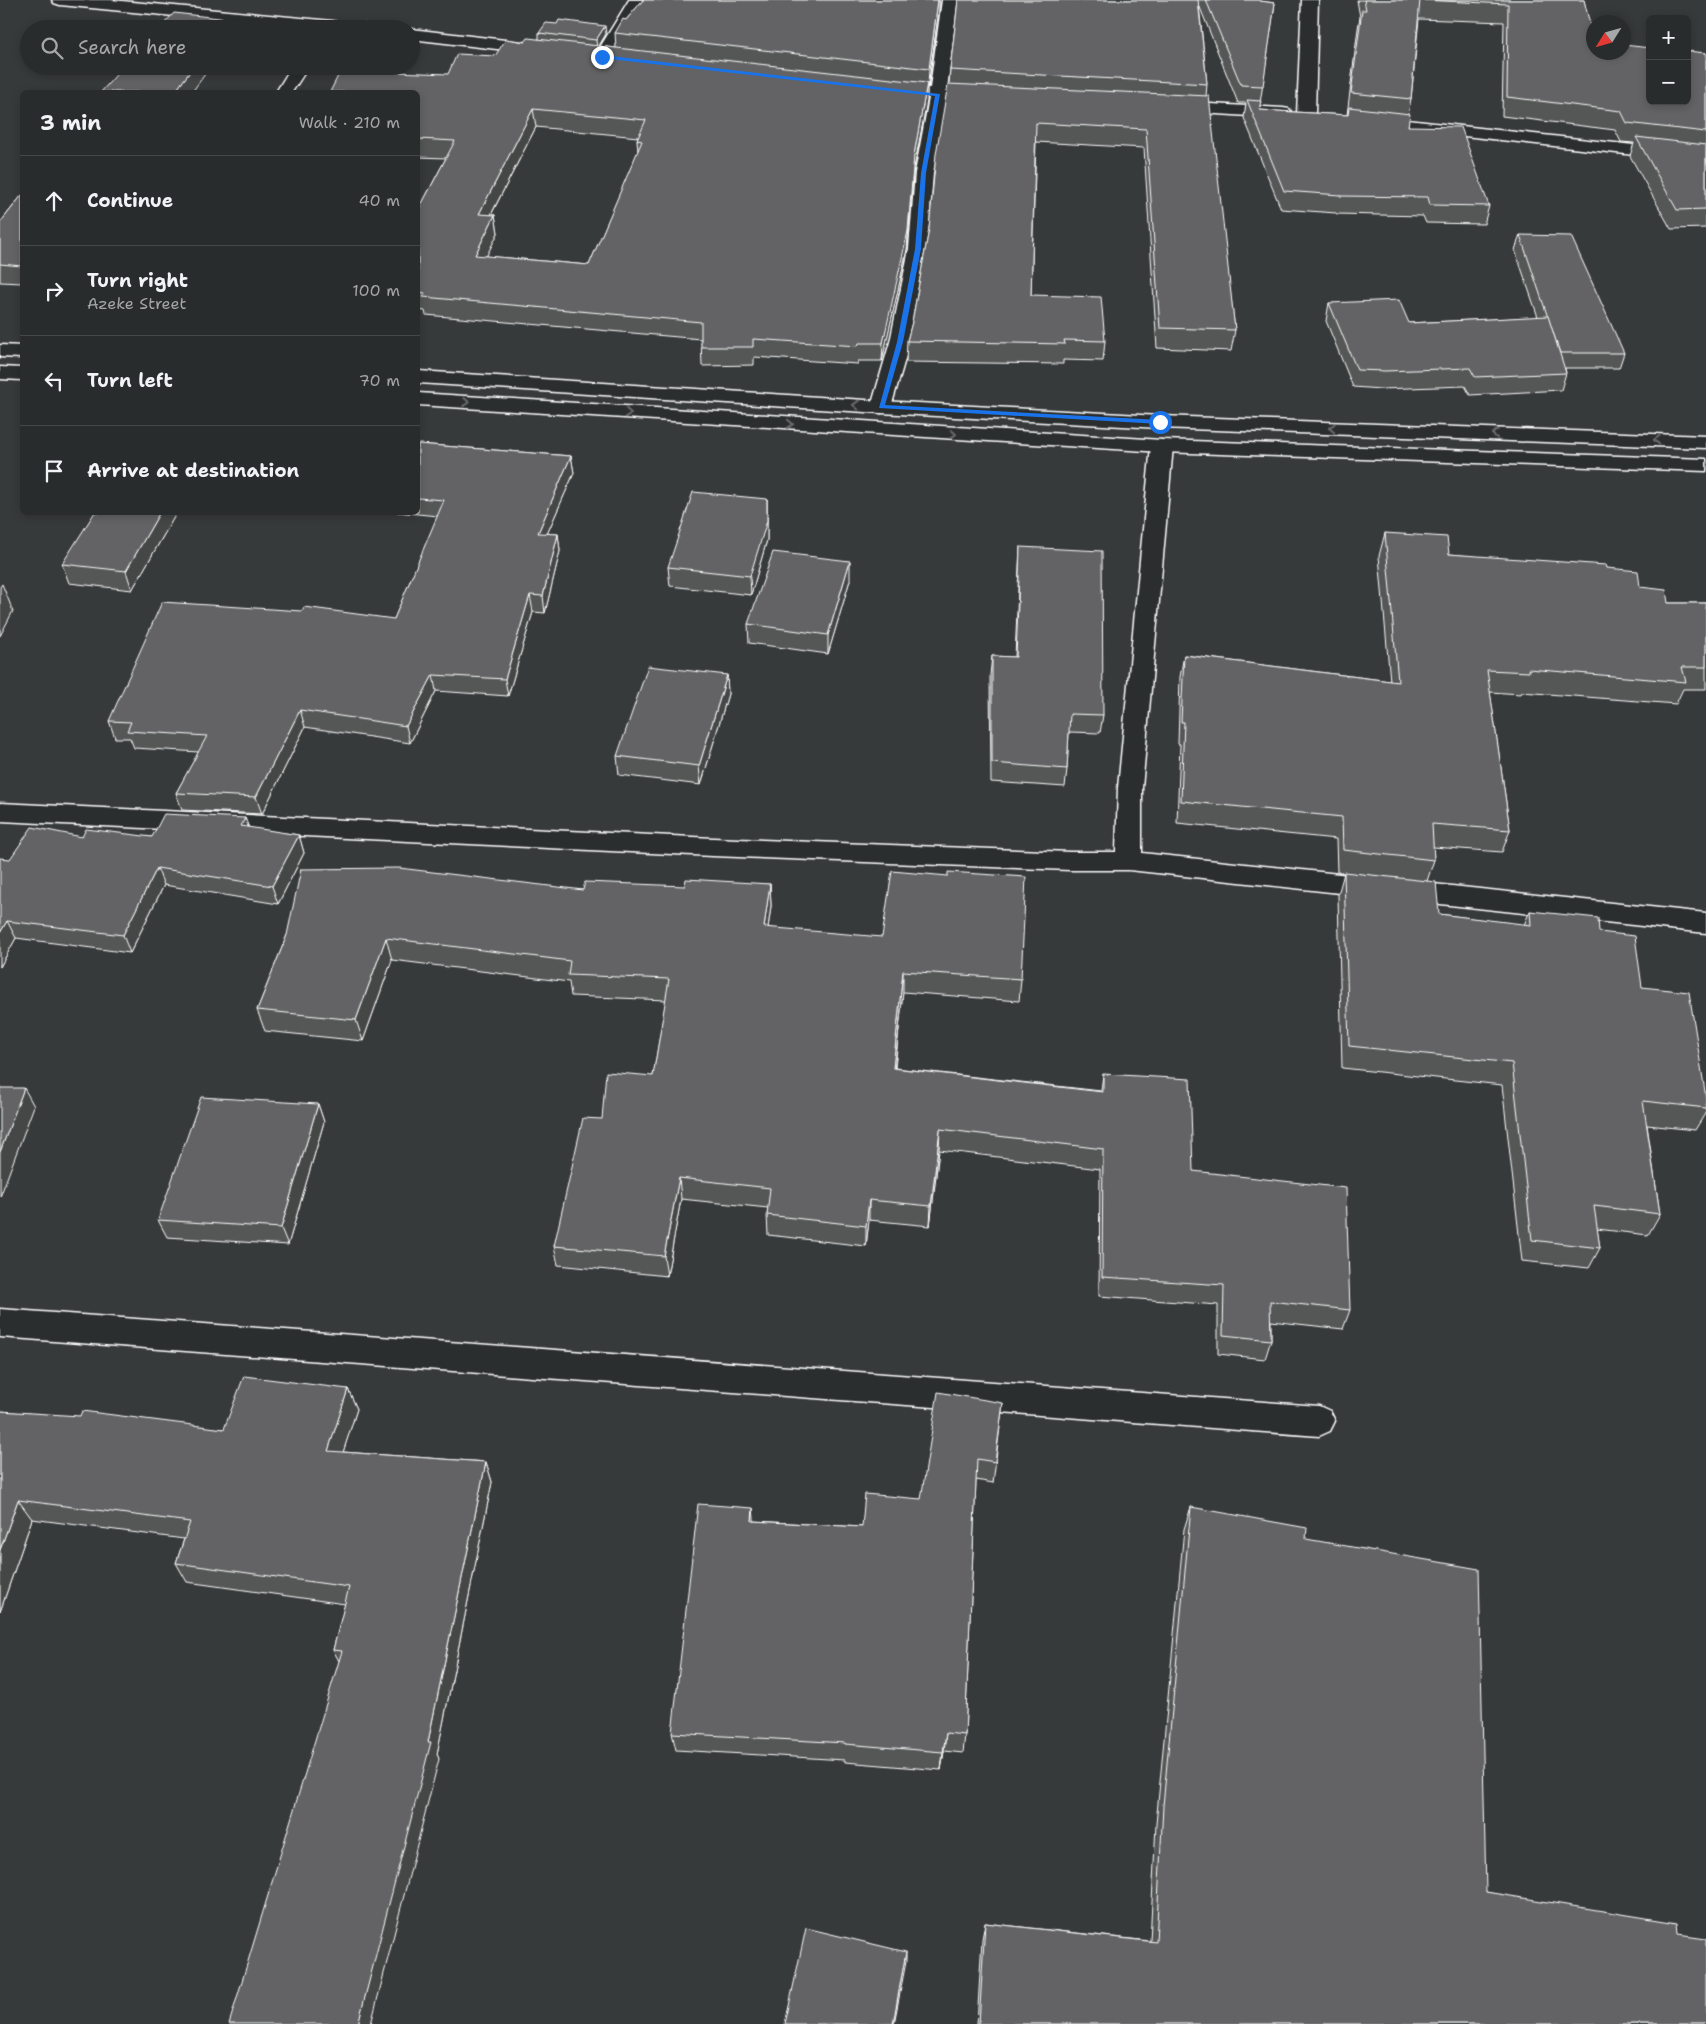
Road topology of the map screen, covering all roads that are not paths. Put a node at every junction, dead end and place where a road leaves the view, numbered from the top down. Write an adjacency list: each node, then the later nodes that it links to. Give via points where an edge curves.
1 (60, 0): 5 (street)
2 (637, 0): 9 (street)
3 (950, 0): 14 (street)
4 (1310, 0): 17 (street)
5 (258, 20)
6 (420, 35): 7 (street)
7 (554, 51)
8 (583, 54): 9 (street)
9 (602, 57): 10 (street)
10 (622, 59)
11 (295, 75): 13 (street)
12 (869, 87): 14 (street)
13 (285, 90)
14 (938, 95): 15 (street); 27 (street, via 924,173 918,249 900,342)
15 (998, 98)
16 (1157, 106): 17 (street)
17 (1306, 114): 18 (street)
18 (1326, 116)
19 (1355, 119): 20 (street)
20 (1706, 158)
21 (0, 350): 22 (street)
22 (20, 352)
23 (0, 373): 24 (street)
24 (20, 374)
25 (420, 377): 27 (street, one-way to 25)
26 (420, 399): 29 (street, one-way to 29)
27 (882, 407): 28 (street, one-way to 27, via 1160,422)
28 (1706, 442)
29 (1162, 446): 30 (street); 32 (street, via 1130,788)
30 (1706, 466)
31 (0, 812): 32 (street, via 723,847)
32 (1129, 861): 33 (street)
33 (1706, 924)
34 (0, 1323): 35 (street)
35 (1319, 1421)

